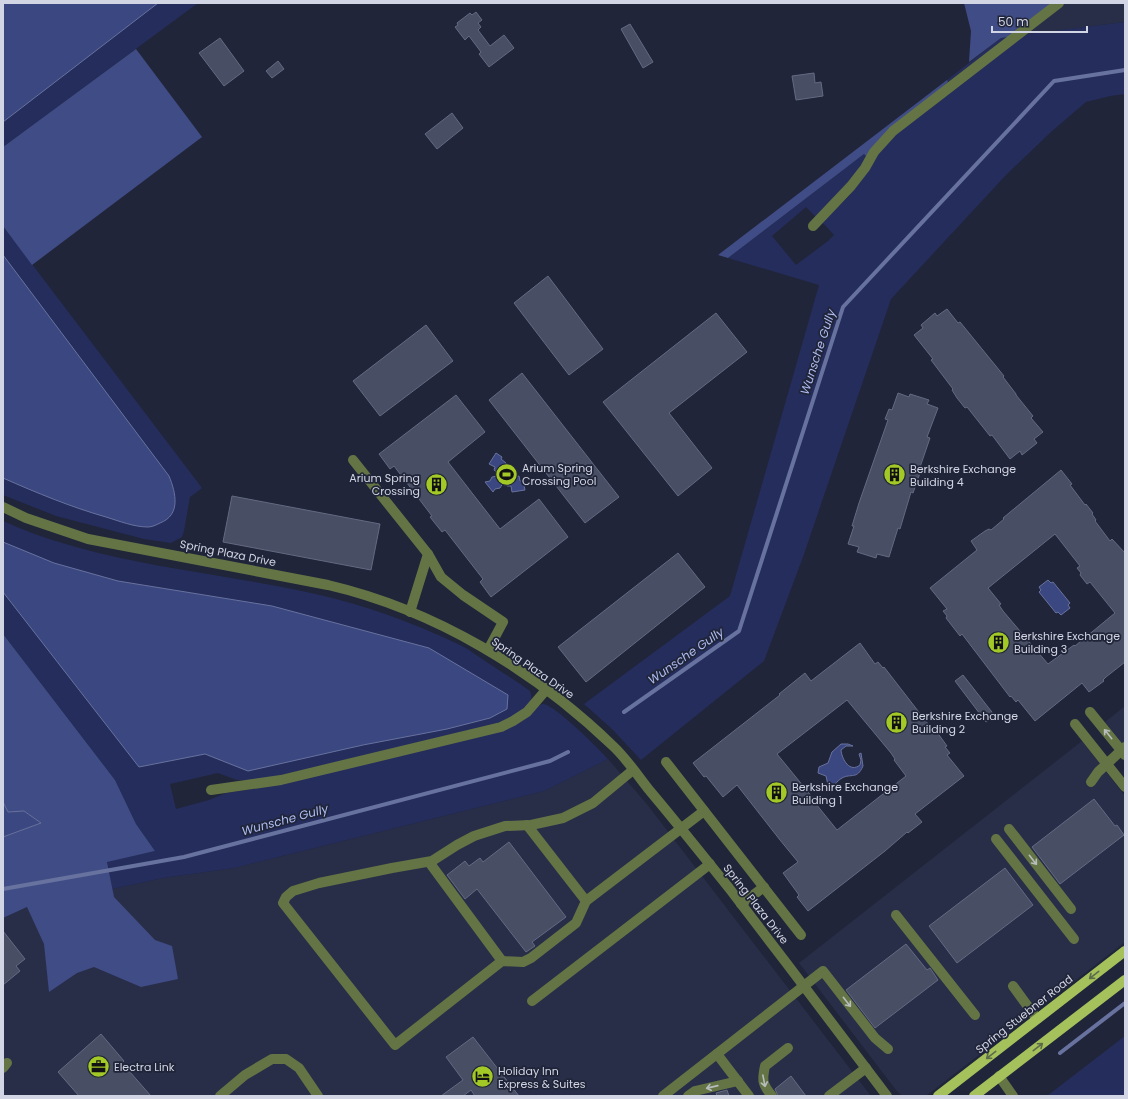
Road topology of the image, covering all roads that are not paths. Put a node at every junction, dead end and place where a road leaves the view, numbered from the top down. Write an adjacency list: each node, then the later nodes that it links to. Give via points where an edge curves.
1 (1059, 3): 2 (street, via 893,131 874,152 851,186)
2 (813, 226)
3 (353, 460): 5 (street)
4 (3, 507): 6 (street, Spring Plaza Drive, via 26,518 88,539 356,591)
5 (428, 554): 6 (street); 7 (street, via 441,577 503,622)
6 (410, 612): 7 (street, Spring Plaza Drive)
7 (488, 650): 8 (street, Spring Plaza Drive)
8 (546, 690): 14 (street, Spring Plaza Drive, via 562,700 614,748); 17 (street, via 527,712 501,727 281,780)
9 (1090, 712): 11 (street, one-way to 9)
10 (1075, 724): 13 (street)
11 (1124, 751): 13 (street)
12 (666, 762): 18 (street)
13 (1107, 764): 15 (street); 16 (street)
14 (633, 770): 19 (street, via 593,803 563,818); 20 (street, Spring Plaza Drive)
15 (1091, 782)
16 (1125, 786)
17 (211, 790)
18 (704, 811): 20 (street); 25 (street)
19 (527, 825): 23 (street, via 505,826 474,836); 26 (street)
20 (681, 828): 24 (street, Spring Plaza Drive); 26 (street)
21 (1009, 829): 28 (street, one-way to 28)
22 (996, 839): 31 (street)
23 (429, 862): 33 (street); 33 (street, via 356,875 300,889 286,896 283,903 395,1045)
24 (710, 864): 27 (street, Spring Plaza Drive); 37 (street)
25 (764, 888): 27 (street); 30 (street)
26 (586, 901): 33 (street, via 576,923 531,958 523,962)
27 (741, 904): 35 (street, Spring Plaza Drive)
28 (1071, 909)
29 (896, 915): 38 (street)
30 (801, 935)
31 (1074, 939)
32 (1125, 951): 39 (main road, Spring Stuebner Road, one-way to 39)
33 (502, 961)
34 (1125, 980): 44 (main road, one-way to 34)
35 (804, 986): 41 (street, one-way to 41, via 823,971 876,1038); 42 (street); 43 (street, Spring Plaza Drive)
36 (1013, 986): 39 (street)
37 (532, 1000)
38 (975, 1015)
39 (1037, 1019): 54 (main road, Spring Stuebner Road, one-way to 54)
40 (788, 1048): 51 (street, one-way to 51, via 765,1066 762,1078)
41 (888, 1049)
42 (717, 1054): 45 (street); 48 (street)
43 (866, 1068): 52 (street); 53 (street, Spring Plaza Drive)
44 (999, 1076): 55 (main road); 56 (street)
45 (738, 1081): 49 (street, one-way to 49, via 695,1091); 50 (street)
46 (220, 1096): 47 (street, via 245,1075 272,1059 286,1059 299,1068)
47 (318, 1096)
48 (663, 1096)
49 (688, 1096)
50 (749, 1096)
51 (772, 1096)
52 (829, 1096)
53 (887, 1096)
54 (938, 1096)
55 (974, 1096)
56 (1013, 1096)

